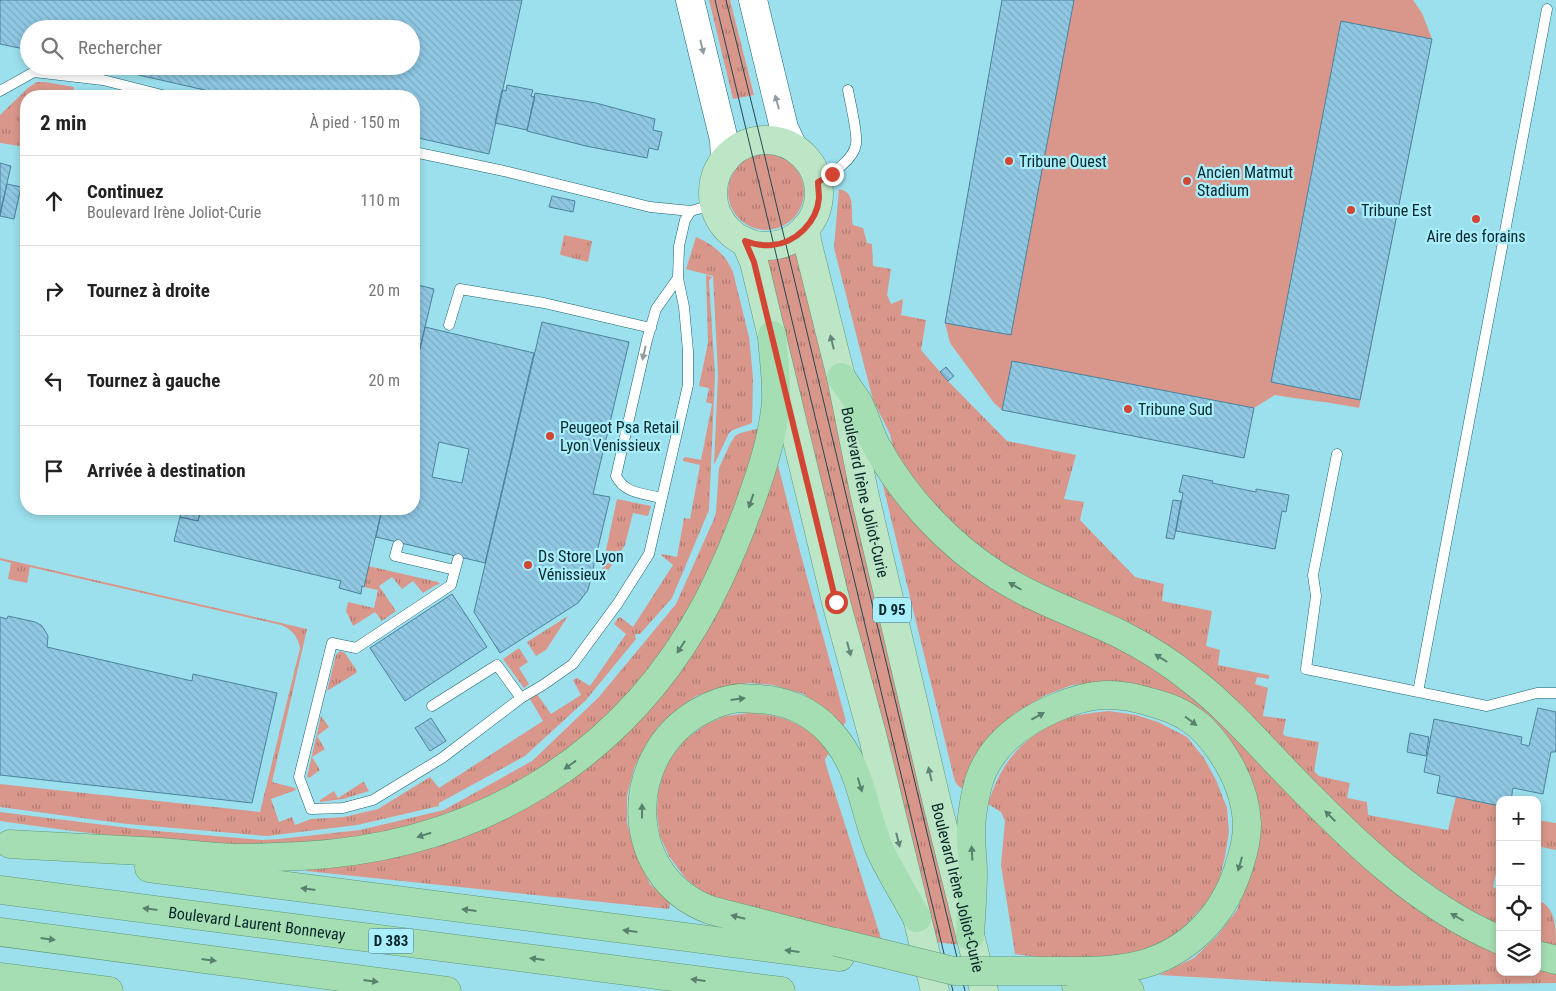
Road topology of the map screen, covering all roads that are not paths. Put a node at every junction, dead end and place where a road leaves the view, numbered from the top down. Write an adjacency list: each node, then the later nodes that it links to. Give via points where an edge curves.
1 (690, 0): 11 (main road, one-way to 11, via 724,140)
2 (753, 0): 9 (main road, one-way to 2, via 782,121)
3 (1547, 9): 26 (lane)
4 (29, 75): 8 (lane)
5 (60, 75): 6 (lane, via 103,80)
6 (142, 90)
7 (848, 90): 12 (lane, via 856,144 842,165)
8 (0, 91)
9 (793, 147): 11 (main road, via 761,140 740,147); 12 (main road, via 809,162)
10 (420, 153): 13 (lane, via 650,207)
11 (725, 160): 13 (main road)
12 (818, 182): 14 (main road, via 815,214)
13 (703, 207): 15 (main road, via 718,215 725,226); 16 (lane, via 684,220)
14 (806, 228): 15 (main road, via 785,242 773,245); 20 (main road, Boulevard Irène Joliot-Curie / D 95, one-way to 14)
15 (745, 241): 19 (main road, via 754,262)
16 (678, 278): 18 (lane, via 656,308); 22 (lane, via 684,307 688,384)
17 (449, 325): 18 (lane, via 460,289 544,303)
18 (651, 328): 22 (lane, one-way to 22, via 616,476 620,485 630,490)
19 (772, 335): 30 (highway, one-way to 30, via 776,399 771,431 748,509 718,583 678,653 632,710 609,733 553,777 487,813 447,828 368,848 303,856 234,858); 32 (main road, one-way to 32)
20 (841, 377): 34 (main road, Boulevard Irène Joliot-Curie / D 95, one-way to 20, via 868,511); 35 (highway, one-way to 20, via 1443,910 1394,874 1339,825 1224,707 1193,680 1119,634 1036,598 996,575 958,546 896,478)
21 (1337, 454): 26 (lane, via 1313,575 1316,596 1306,669)
22 (661, 498): 28 (lane, via 649,554 618,603 573,664)
23 (398, 545): 25 (lane, via 395,556)
24 (458, 559): 25 (lane)
25 (455, 570): 28 (lane, via 451,585 356,648 332,643 299,777 311,809 343,808 373,800 442,758)
26 (1418, 692): 27 (lane, via 1487,706 1537,693)
27 (1556, 692)
28 (521, 698): 29 (lane, via 496,665)
29 (432, 706)
30 (5, 843): 36 (highway, one-way to 30, via 156,870)
31 (0, 890): 43 (highway, Boulevard Laurent Bonnevay / D 383, one-way to 31)
32 (917, 918): 36 (highway, one-way to 32, via 696,904 681,895 664,877 653,858 642,820 645,781 656,755 669,736 686,720 709,706 739,698 775,700 796,707 828,730 848,755 880,848); 44 (main road)
33 (0, 932): 42 (highway, one-way to 42)
34 (970, 936): 40 (highway, one-way to 40, via 971,832 975,800 980,778 1003,741 1045,712 1078,698 1112,694 1170,708 1191,719 1215,742 1231,766 1242,795 1247,824 1244,852 1235,882 1203,930 1180,948 1150,962); 45 (main road, Boulevard Irène Joliot-Curie / D 95)
35 (1496, 938)
36 (838, 950): 40 (highway, bridge, via 954,972)
37 (1541, 956): 38 (highway)
38 (1556, 960)
39 (0, 977): 41 (highway)
40 (1069, 978): 46 (highway)
41 (109, 991)
42 (447, 991)
43 (781, 991)
44 (935, 991)
45 (984, 991)
46 (1130, 991)

